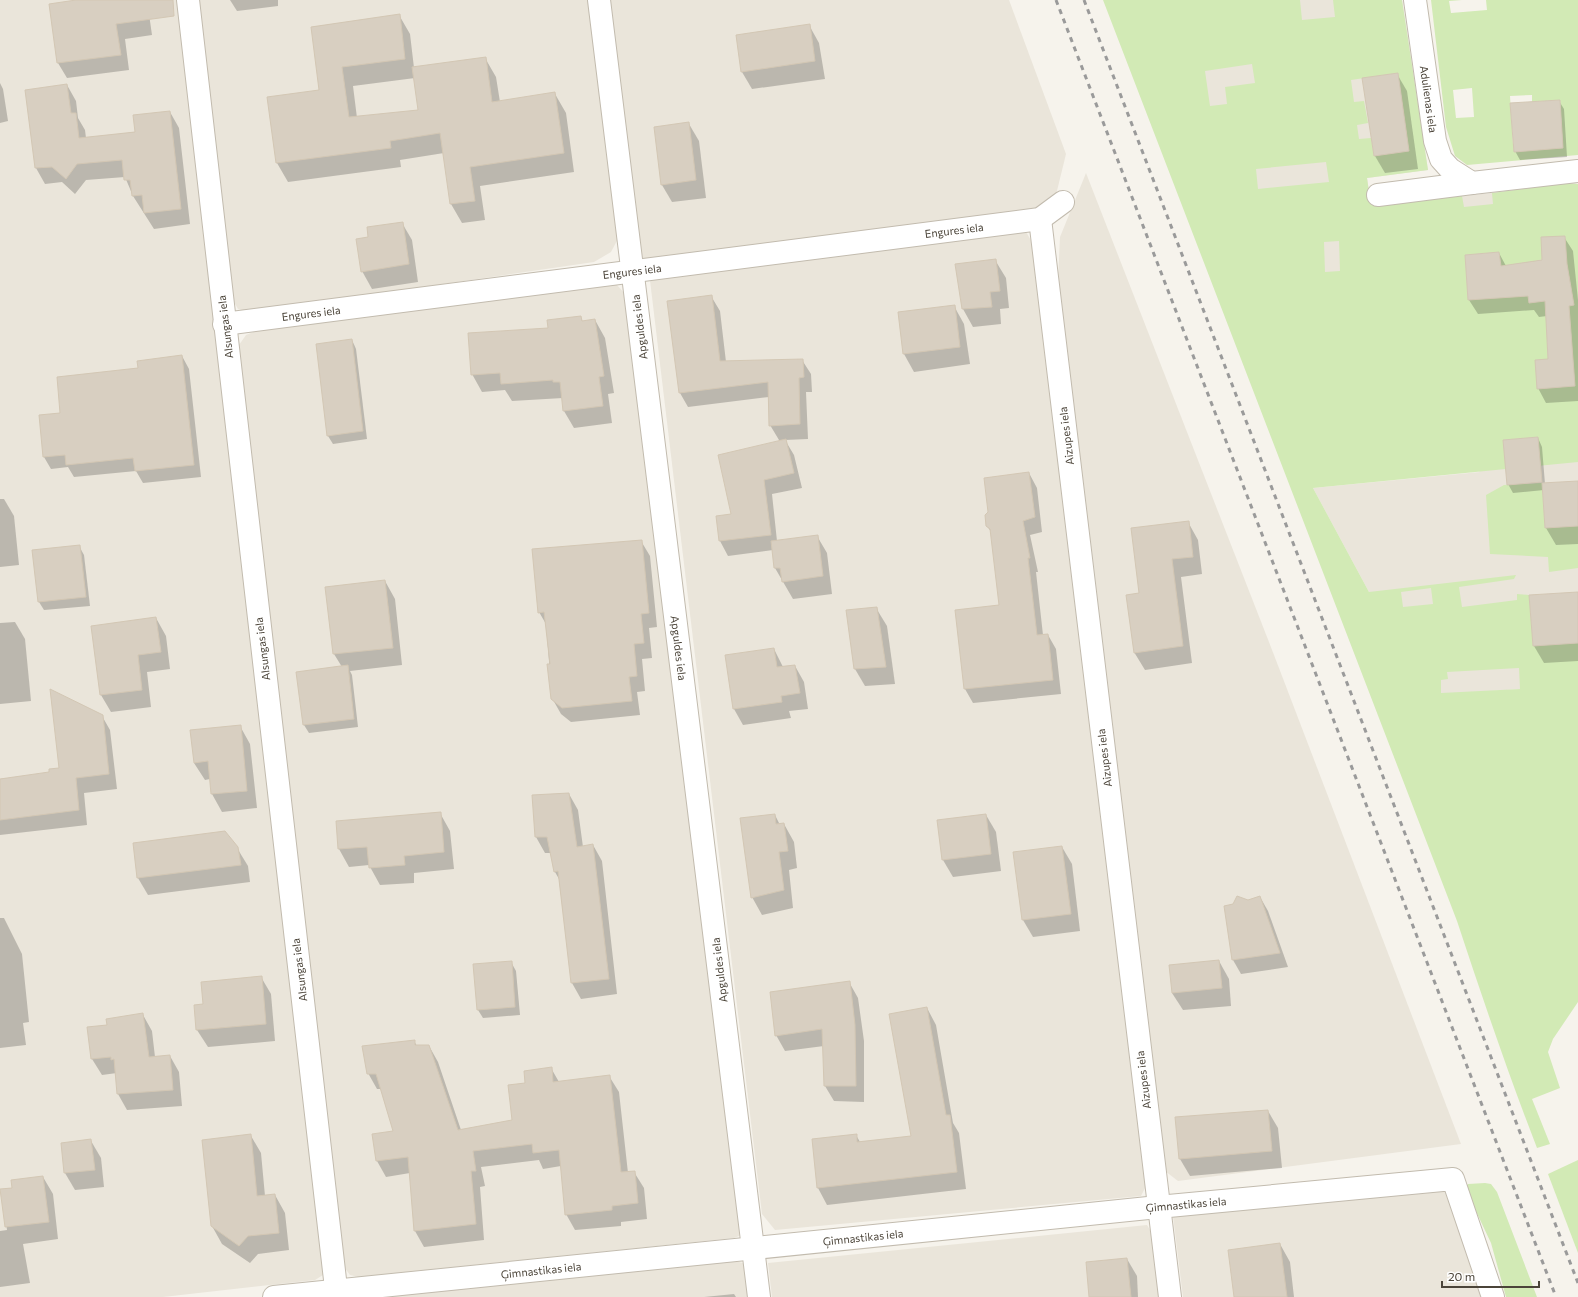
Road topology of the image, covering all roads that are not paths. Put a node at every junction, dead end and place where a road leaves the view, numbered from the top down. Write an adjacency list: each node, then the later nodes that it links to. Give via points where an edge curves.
1 (188, 0): 10 (street, Alsungas iela)
2 (599, 0): 9 (street, Apguldes iela)
3 (1415, 0): 5 (street, Adulienas iela, via 1435,141 1441,159 1450,169)
4 (1578, 171): 5 (street)
5 (1472, 183): 6 (street)
6 (1378, 195)
7 (1063, 202): 8 (street)
8 (1040, 219): 9 (street, Engures iela); 11 (street, Aizupes iela)
9 (633, 271): 10 (street, Engures iela); 12 (street, Apguldes iela)
10 (224, 324): 13 (street, Alsungas iela)
11 (1158, 1207): 12 (street, Ģimnastikas iela); 16 (street, Aizupes iela); 17 (street, Ģimnastikas iela, via 1453,1179)
12 (753, 1248): 13 (street, Ģimnastikas iela); 15 (street, Apguldes iela)
13 (336, 1294): 14 (street, Ģimnastikas iela)
14 (274, 1297)
15 (759, 1297)
16 (1170, 1297)
17 (1493, 1297)

